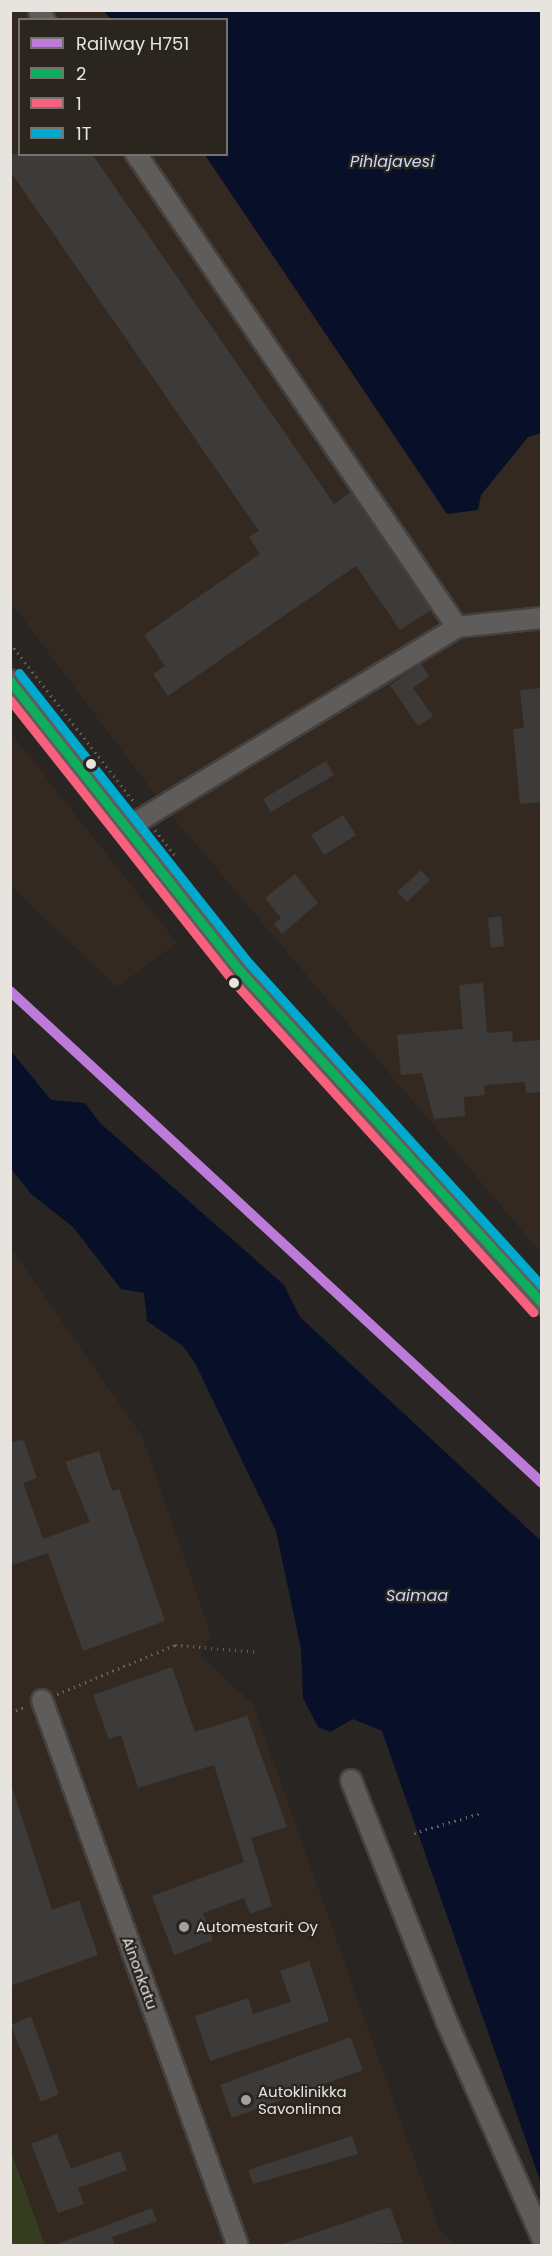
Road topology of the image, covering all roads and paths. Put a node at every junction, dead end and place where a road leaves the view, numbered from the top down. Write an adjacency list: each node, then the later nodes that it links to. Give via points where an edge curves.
1 (137, 156): 3 (street)
2 (542, 618): 3 (street)
3 (457, 627): 6 (street)
4 (10, 643): 6 (path)
5 (10, 680): 7 (street)
6 (145, 816): 7 (street); 8 (path)
7 (127, 828): 9 (street, via 240,971)
8 (178, 861)
9 (542, 1304)
10 (258, 1652): 11 (path, via 175,1645)
11 (42, 1700): 16 (street, Ainonkatu)
12 (351, 1780): 15 (street, via 446,2020)
13 (481, 1813): 14 (path)
14 (414, 1833)
15 (542, 2238)
16 (237, 2246)

